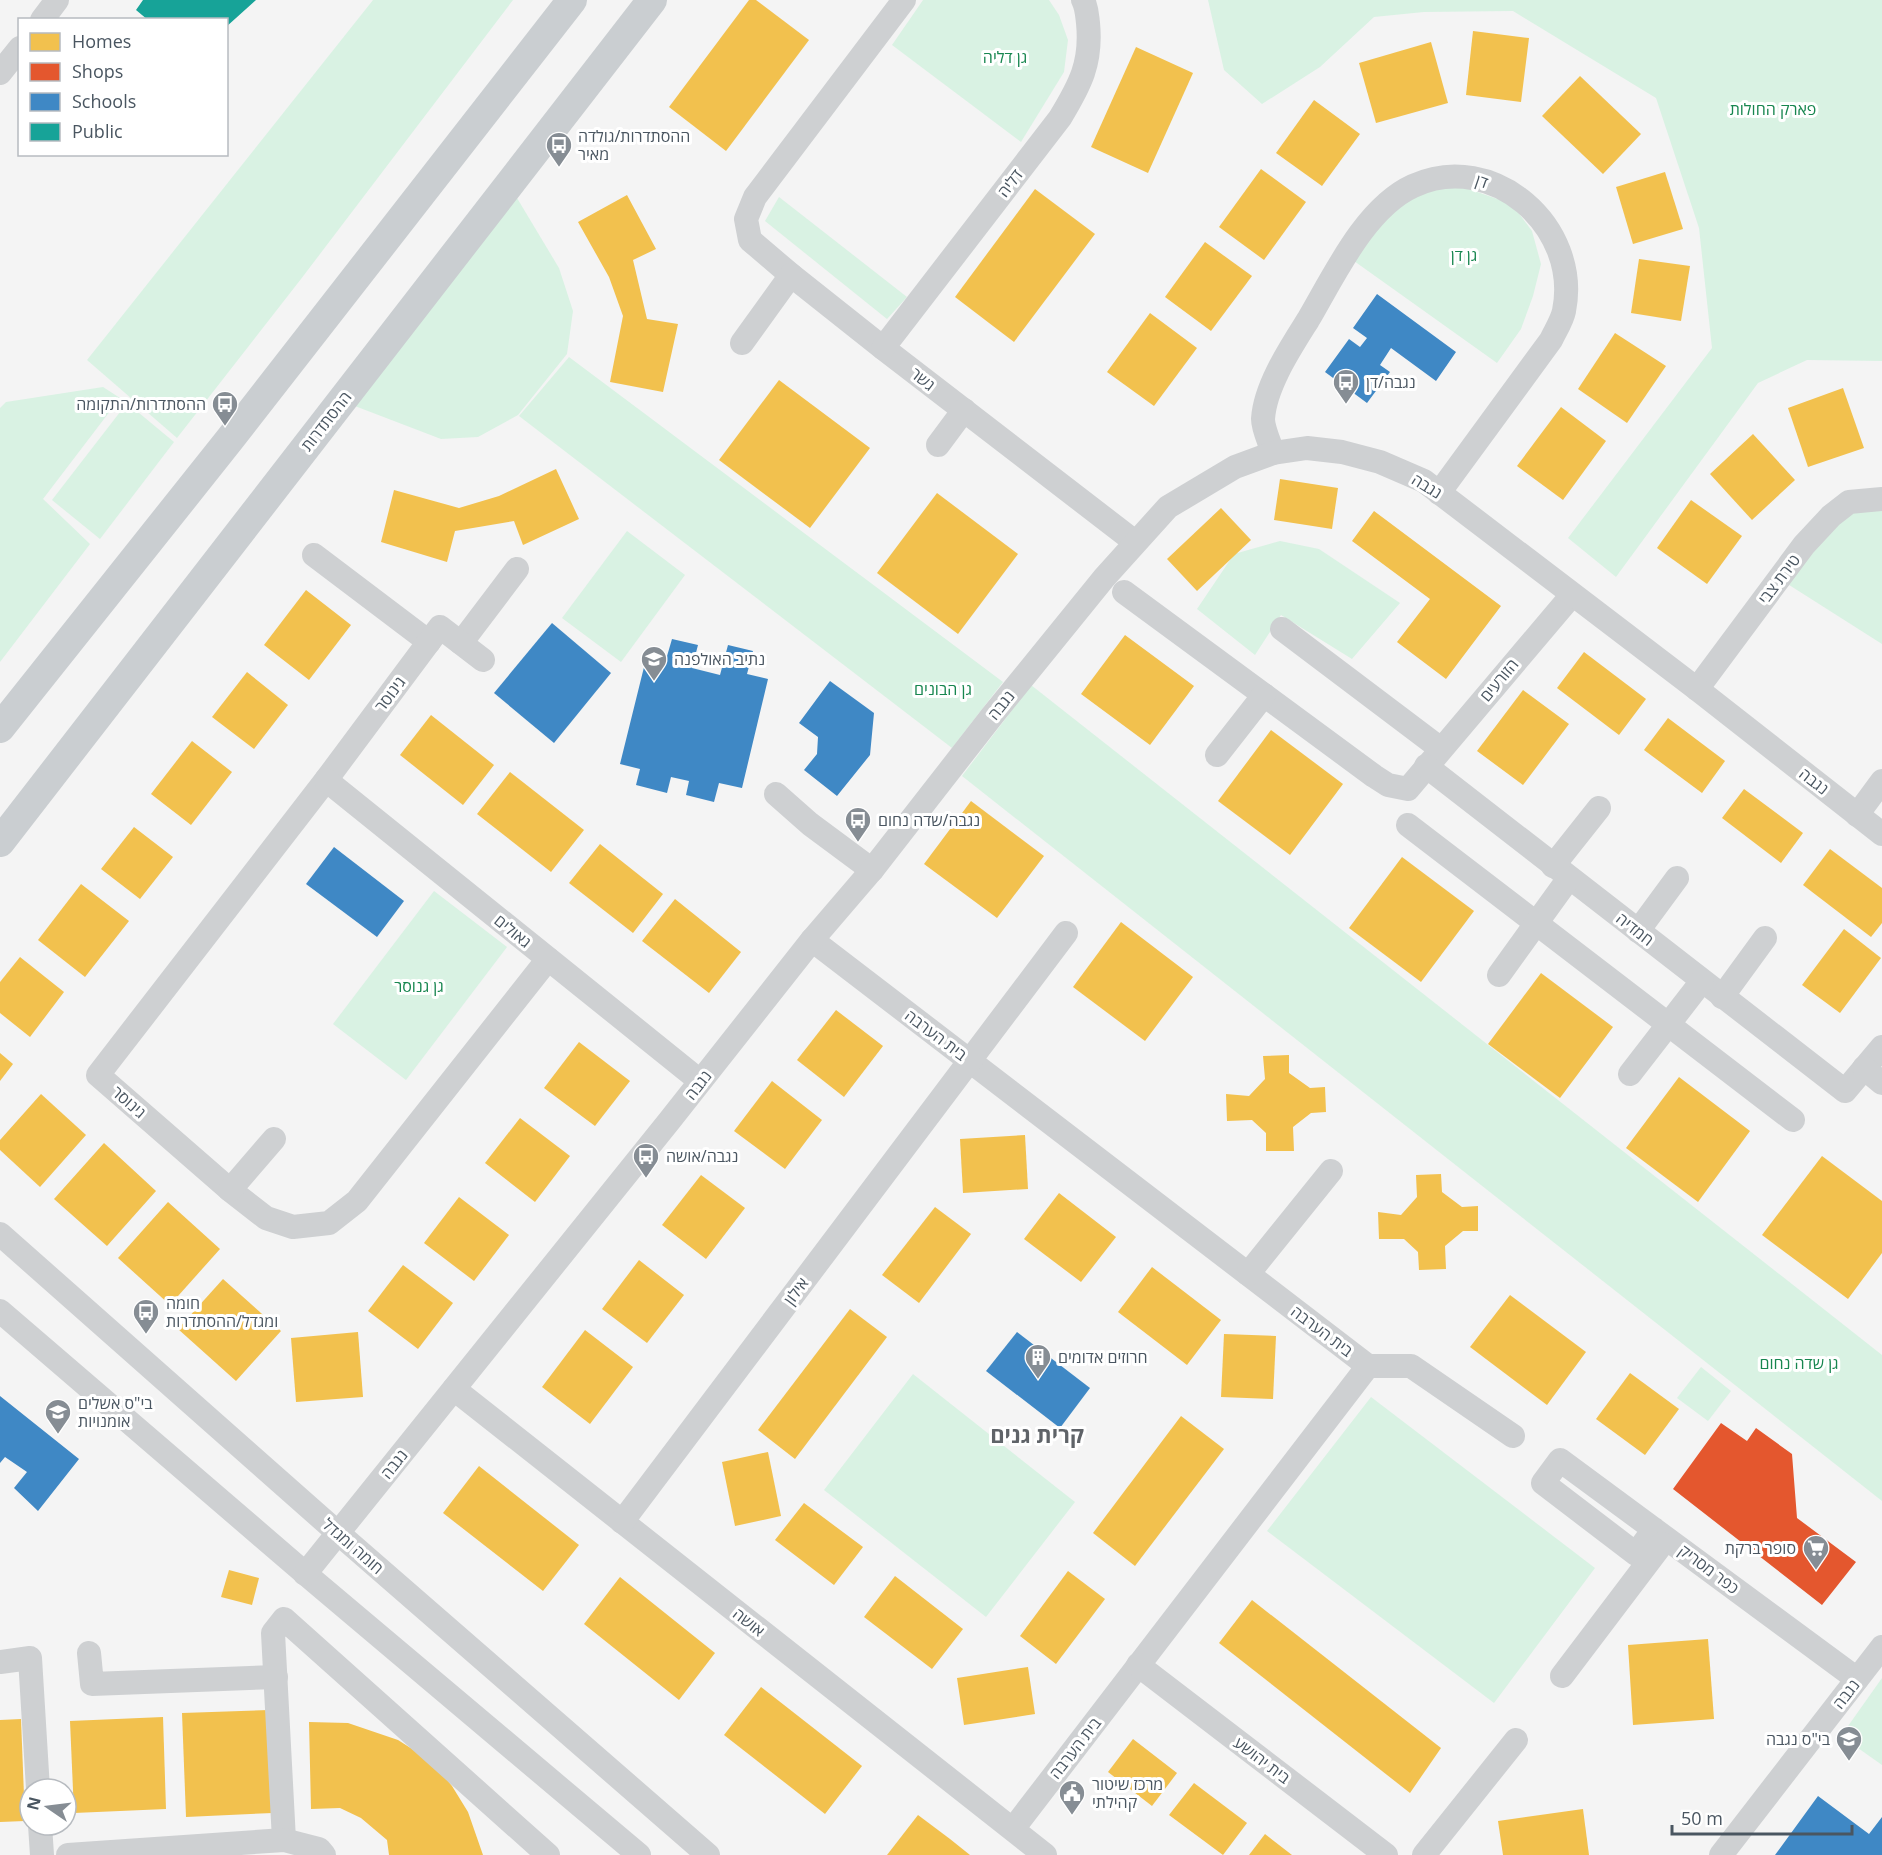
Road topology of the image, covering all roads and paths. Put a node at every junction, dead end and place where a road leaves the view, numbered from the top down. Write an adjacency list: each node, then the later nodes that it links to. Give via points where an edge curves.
1 (57, 0): 6 (street)
2 (572, 0): 28 (main road)
3 (652, 0): 38 (main road, ההסתדרות)
4 (904, 0): 9 (street, גשר, via 754,197 746,219 750,240)
5 (1083, 0): 11 (street, דליה, via 1089,34 1087,64 1077,90 1060,118)
6 (44, 18)
7 (18, 50): 8 (street)
8 (1, 69)
9 (791, 275): 10 (street); 11 (street, גשר)
10 (742, 343)
11 (883, 348): 12 (street, גשר)
12 (964, 410): 13 (street); 17 (street, גשר)
13 (938, 445)
14 (1273, 453): 15 (street, נגבה, via 1307,448 1342,452 1380,462 1424,481); 15 (street, דן, via 1263,420 1271,385 1364,227 1389,201 1412,186 1450,175 1474,177 1510,192 1526,204 1554,237 1565,271 1564,313 1551,340); 17 (street, נגבה, via 1235,467 1168,507)
15 (1439, 493): 21 (street, נגבה)
16 (1882, 499): 26 (street, טירת צבי, via 1849,502 1830,516)
17 (1135, 542): 39 (street, נגבה)
18 (314, 555): 23 (street)
19 (517, 569): 24 (street)
20 (1124, 591): 27 (street)
21 (1572, 595): 26 (street, נגבה); 30 (street, הזורעים)
22 (1282, 628): 30 (street, חמדיה)
23 (429, 642): 24 (street, via 440,627); 31 (street, גינוסר)
24 (461, 643): 25 (street)
25 (483, 660)
26 (1697, 689): 35 (street, נגבה)
27 (1264, 695): 29 (street); 30 (street, הזורעים, via 1388,785 1408,789)
28 (0, 728)
29 (1217, 755)
30 (1434, 757): 40 (street, חמדיה)
31 (326, 780): 47 (street, גאולים); 60 (street, גינוסר, via 98,1075)
32 (1882, 781): 35 (street)
33 (776, 794): 39 (street)
34 (1599, 808): 40 (street)
35 (1857, 815): 37 (street, נגבה)
36 (1408, 825): 42 (street)
37 (1882, 834)
38 (0, 842)
39 (872, 870): 46 (street, נגבה)
40 (1561, 872): 42 (street); 43 (street, חמדיה)
41 (1677, 878): 43 (street)
42 (1536, 923): 48 (street); 51 (street)
43 (1638, 931): 49 (street, חמדיה)
44 (1066, 933): 53 (street, אילון)
45 (1765, 938): 50 (street)
46 (812, 940): 53 (street, בית הערבה); 56 (street, נגבה)
47 (548, 959): 56 (street, גאולים); 60 (street, גינוסר, via 357,1201 329,1223 293,1227 266,1218)
48 (1498, 975)
49 (1702, 981): 50 (street, חמדיה); 51 (street)
50 (1722, 997): 55 (street, חמדיה, via 1845,1091)
51 (1668, 1024): 54 (street); 57 (street)
52 (1882, 1047): 55 (street)
53 (969, 1061): 62 (street, בית הערבה); 68 (street, אילון)
54 (1629, 1074)
55 (1873, 1075)
56 (700, 1082): 65 (street, נגבה)
57 (1793, 1120)
58 (274, 1139): 60 (street)
59 (1331, 1171): 62 (street)
60 (230, 1190)
61 (0, 1234): 69 (street, חומה ומגדל)
62 (1248, 1274): 64 (street, בית הערבה)
63 (0, 1311): 71 (street)
64 (1368, 1366): 66 (street, via 1412,1366); 75 (street, בית הערבה)
65 (454, 1389): 68 (street, אושה); 69 (street, נגבה)
66 (1513, 1436)
67 (1560, 1460): 70 (street, כפר מסריק)
68 (622, 1522): 81 (street, אושה)
69 (338, 1533): 71 (street, נגבה); 90 (street, חומה ומגדל)
70 (1660, 1533): 76 (street); 78 (street, כפר מסריק)
71 (306, 1574): 89 (street)
72 (1882, 1647): 78 (street, נגבה)
73 (89, 1653): 77 (street, via 92,1684)
74 (0, 1662): 80 (street, via 30,1658)
75 (1138, 1665): 81 (street, בית הערבה); 92 (street, בית יהושע)
76 (1562, 1676)
77 (276, 1677): 83 (street); 88 (street, via 273,1633 284,1619)
78 (1857, 1679): 94 (street, נגבה)
79 (1516, 1740): 93 (street)
80 (37, 1777)
81 (1013, 1829): 91 (street, אושה)
82 (41, 1837): 84 (street)
83 (284, 1840): 86 (street); 87 (street, via 319,1849)
84 (42, 1855)
85 (68, 1855): 86 (street)
86 (77, 1855)
87 (324, 1855)
88 (548, 1855)
89 (639, 1855)
90 (708, 1855)
91 (1045, 1855)
92 (1386, 1855)
93 (1424, 1855)
94 (1720, 1855)

